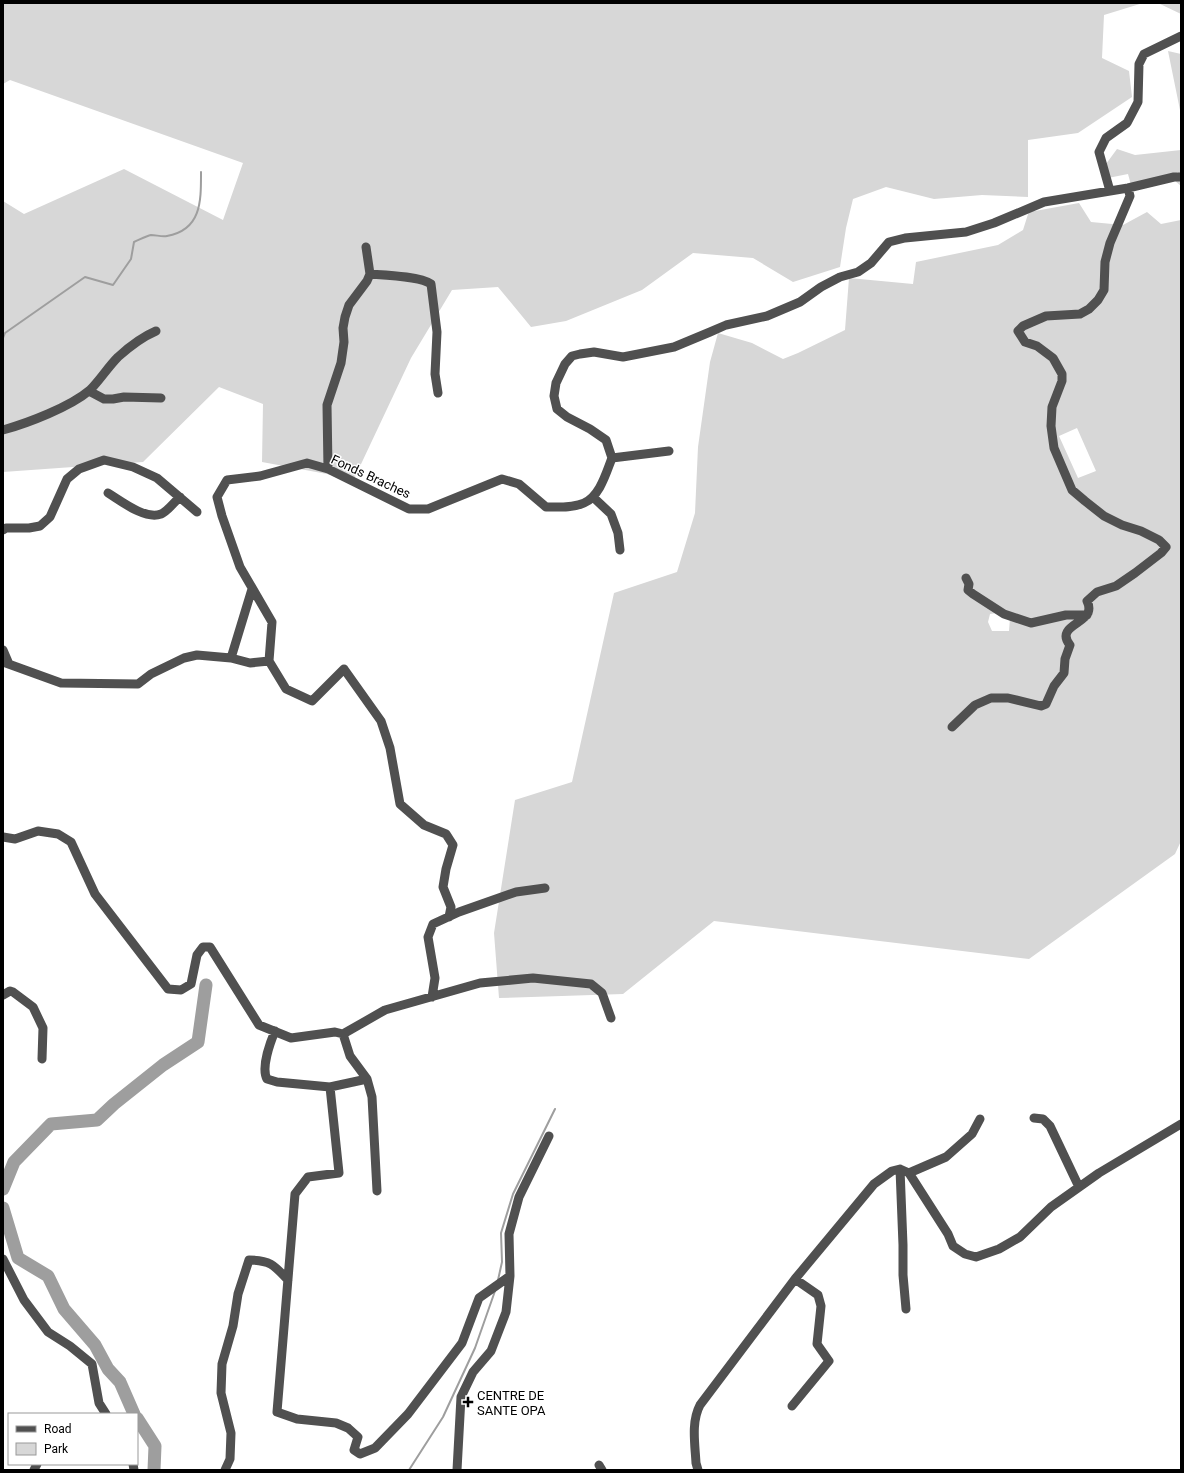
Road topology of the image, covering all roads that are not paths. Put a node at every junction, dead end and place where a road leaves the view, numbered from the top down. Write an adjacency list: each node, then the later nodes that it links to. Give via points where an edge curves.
1 (1181, 36): 4 (street, via 1144,54 1141,58 1138,102 1127,123 1106,138 1099,152)
2 (1181, 177): 3 (street)
3 (1128, 188): 4 (street); 23 (street, via 1130,196 1110,243 1104,290 1098,300 1080,314 1046,316 1022,326 1018,331 1025,342 1037,346 1053,358 1062,374 1062,381 1052,407 1051,426 1054,448 1072,490 1104,516 1141,531 1159,540 1166,547 1150,563 1116,586 1097,592 1087,600)
4 (1110, 192): 13 (street, via 1044,202 994,224 966,232 889,242 871,263 858,272 840,277 800,302 767,316 726,325 674,347 623,357 594,352 572,356 556,383 556,409 606,440)
5 (366, 247): 6 (street)
6 (370, 274): 9 (street, via 417,279 431,284 437,332 435,374); 14 (street, via 345,317 341,363 327,406)
7 (156, 331): 8 (street, via 143,337 118,358)
8 (89, 391): 10 (street, via 104,399); 11 (street, via 54,411)
9 (438, 393)
10 (161, 398)
11 (3, 430)
12 (669, 451): 13 (street)
13 (612, 458): 16 (street)
14 (328, 469): 16 (street, Fonds Braches, via 409,509 428,509 502,479 519,484 546,507 567,507 584,503); 22 (street, Fonds Braches, via 307,463 260,476 227,480 217,496 240,567)
15 (108, 493): 17 (street, via 137,511 153,515 162,514)
16 (593, 496): 20 (street, via 611,514 618,533)
17 (180, 497): 18 (street); 19 (street, via 157,478 133,467 104,460 79,469 67,479 50,517 40,526)
18 (197, 512)
19 (3, 530)
20 (620, 550)
21 (966, 578): 23 (street, via 968,590 973,594 1004,614 1031,623 1066,615)
22 (252, 589): 25 (street); 26 (street, Fonds Braches, via 272,622)
23 (1087, 615): 28 (street, via 1071,626 1066,634 1070,645 1064,673 1054,686 1046,704 1041,706 1008,698 991,698 975,705)
24 (3, 650): 27 (street)
25 (230, 658): 26 (street, via 250,663); 27 (street, via 197,655 184,658 151,674 138,684 61,683)
26 (269, 661): 31 (street, via 286,689 312,701 344,669 368,702 381,721 388,742 400,804 424,825 446,834 454,845 443,887 451,907)
27 (6, 663)
28 (952, 727)
29 (3, 837): 35 (street, via 15,839 38,831 58,834 71,842 95,894 168,989 181,990 191,984 197,955 203,946 210,947 259,1025)
30 (544, 888): 31 (street, via 516,892)
31 (449, 917): 33 (street, via 433,924 428,937 435,978)
32 (3, 995): 37 (street, via 12,992 33,1008 43,1028)
33 (432, 997): 34 (street, via 480,983 534,978 591,984 602,993); 36 (street, via 385,1010)
34 (611, 1018)
35 (275, 1031): 36 (street, via 291,1038 335,1032); 39 (street, via 264,1071 267,1079)
36 (343, 1034): 38 (street, via 350,1056)
37 (42, 1059)
38 (367, 1079): 39 (street); 47 (street, via 372,1097)
39 (330, 1087): 51 (street, via 339,1173 308,1176 294,1194)
40 (1034, 1118): 46 (street, via 1043,1119 1050,1126)
41 (980, 1119): 45 (street, via 972,1134 946,1157)
42 (1181, 1124): 46 (street)
43 (549, 1136): 49 (street, via 519,1197 509,1234)
44 (900, 1169): 45 (street); 50 (street, via 892,1171 874,1184); 52 (street)
45 (908, 1173): 46 (street, via 948,1234 953,1246 965,1254 976,1257 999,1249 1020,1237 1051,1207)
46 (1079, 1187)
47 (377, 1191)
48 (3, 1259): 54 (street, via 24,1300 48,1332 92,1364 100,1403)
49 (510, 1276): 51 (street, via 479,1298 462,1343 408,1414 375,1448 360,1454 354,1450 358,1438 348,1428 336,1423 297,1419 277,1412); 56 (street, via 506,1312 491,1351 473,1372 461,1397)
50 (795, 1279): 53 (street, via 818,1295 821,1306 817,1344 829,1361); 57 (street, via 696,1412 694,1420)
51 (288, 1280): 55 (street, via 274,1265 261,1260 248,1260 222,1364 221,1393 231,1433 230,1459)
52 (906, 1309)
53 (792, 1406)
54 (105, 1413)
55 (225, 1470)
56 (457, 1470)
57 (698, 1470)

